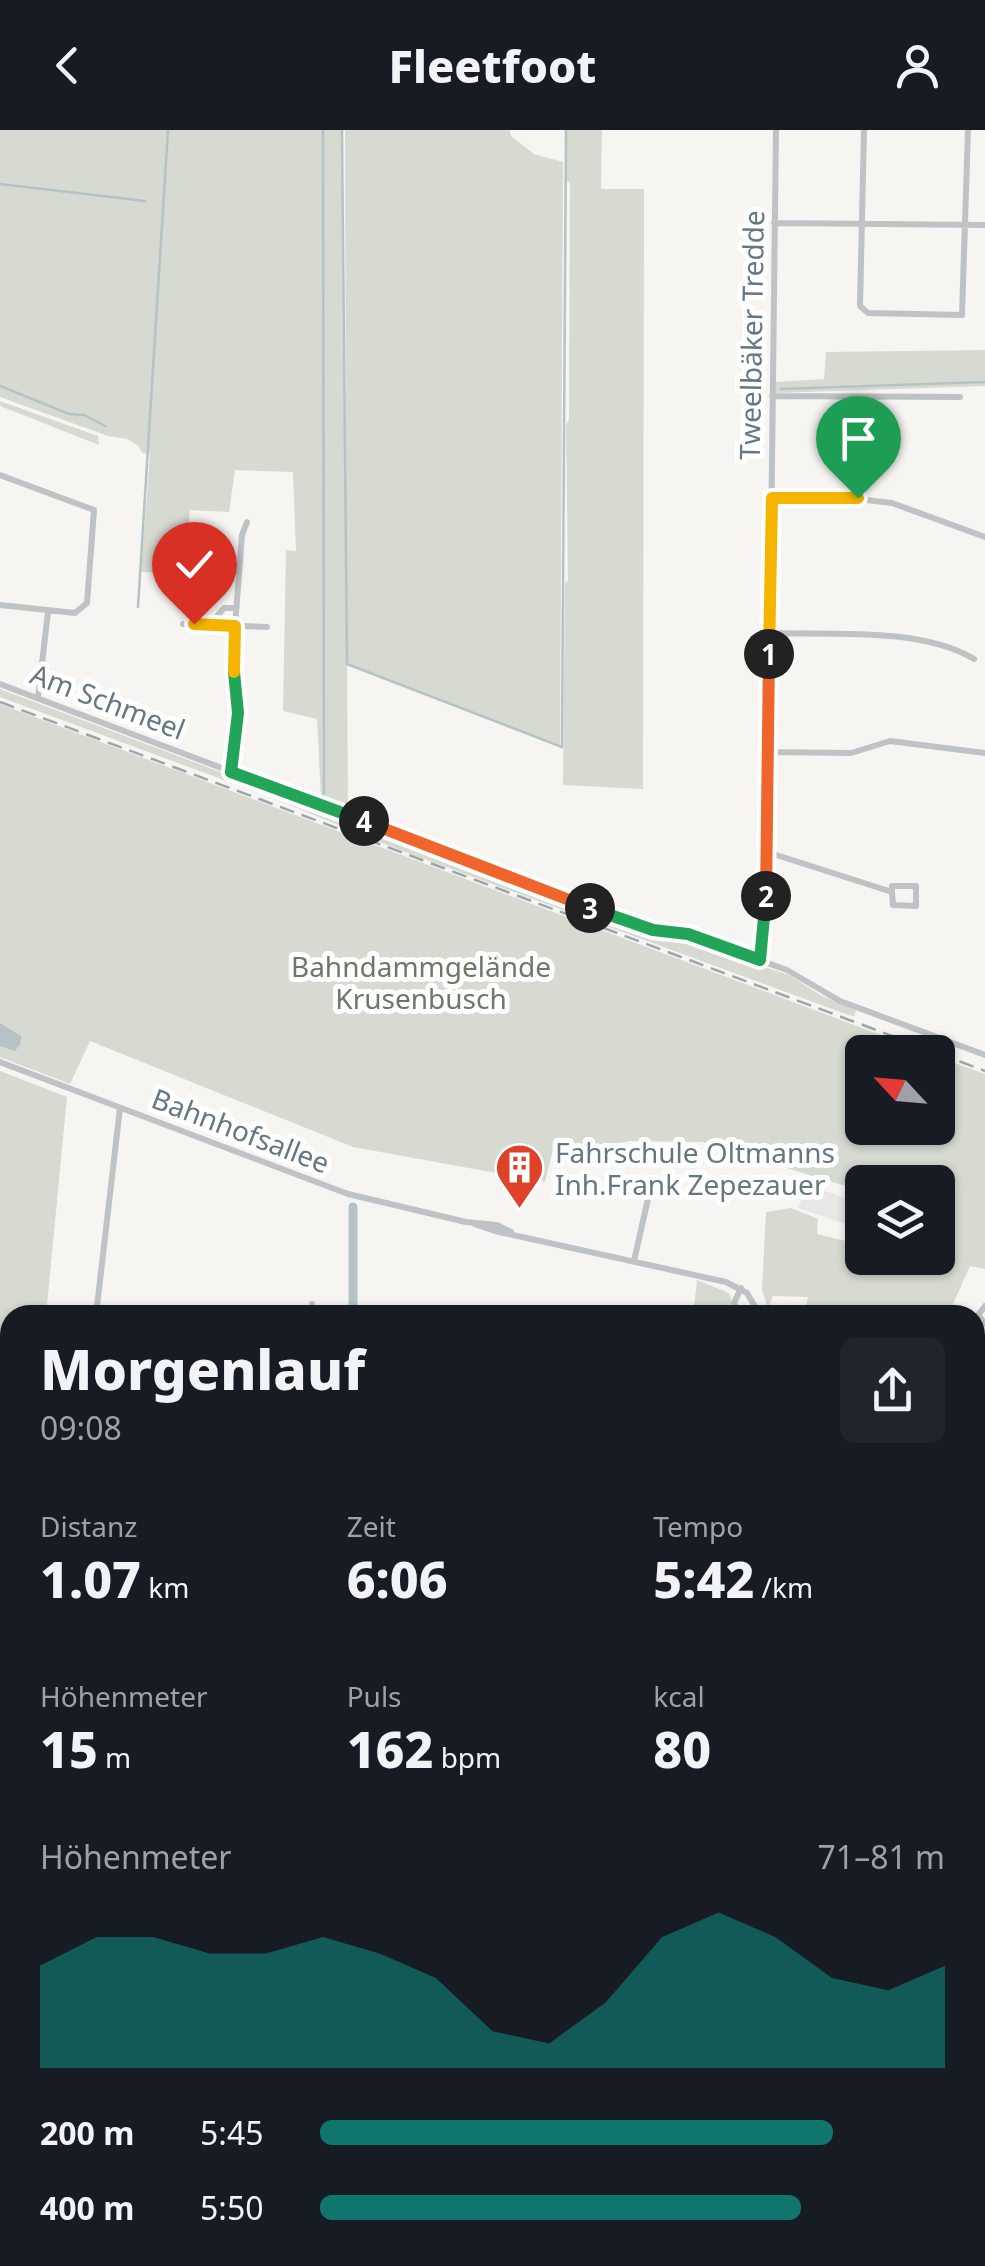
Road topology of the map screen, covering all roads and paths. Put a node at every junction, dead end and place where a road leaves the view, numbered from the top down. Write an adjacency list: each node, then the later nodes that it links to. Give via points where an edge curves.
1 (776, 130): 4 (street, Tweelbäker Tredde)
2 (864, 130): 5 (street)
3 (968, 130): 6 (street)
4 (774, 222): 5 (street); 8 (street, Tweelbäker Tredde)
5 (861, 224): 6 (street); 6 (street, via 864,312 944,315 962,315)
6 (966, 224): 7 (street)
7 (985, 225)
8 (772, 396): 9 (street); 11 (street, Tweelbäker Tredde)
9 (960, 397)
10 (0, 475): 16 (street, via 94,510 87,603 75,614)
11 (772, 498): 13 (street, via 892,503); 21 (street, Tweelbäker Tredde)
12 (247, 522): 15 (street)
13 (985, 537)
14 (0, 605): 16 (street)
15 (236, 608): 18 (street, via 224,608); 19 (street)
16 (48, 612): 24 (street)
17 (183, 624): 18 (street)
18 (218, 625): 19 (street)
19 (235, 626): 20 (street); 27 (street, via 238,713)
20 (268, 627)
21 (769, 633): 22 (street, via 907,638); 25 (street, Tweelbäker Tredde)
22 (974, 659)
23 (0, 684): 24 (street, Am Schmeel)
24 (38, 698): 27 (street, Am Schmeel)
25 (768, 752): 26 (street, via 852,753 890,740); 28 (street, Tweelbäker Tredde)
26 (985, 754)
27 (231, 772): 30 (street, Am Schmeel, via 607,914)
28 (768, 852): 29 (street); 30 (street, Tweelbäker Tredde)
29 (892, 892): 29 (street, via 893,905 916,906 916,886 892,886)
30 (760, 960): 31 (street, Am Schmeel, via 840,1001)
31 (985, 1055)
32 (0, 1062): 33 (street, Bahnhofsallee)
33 (120, 1108): 35 (street, Bahnhofsallee, via 348,1194); 37 (street)
34 (650, 1190): 35 (street)
35 (634, 1261): 36 (street, Bahnhofsallee)
36 (744, 1291): 38 (street); 39 (street)
37 (97, 1305)
38 (735, 1305)
39 (753, 1305)

